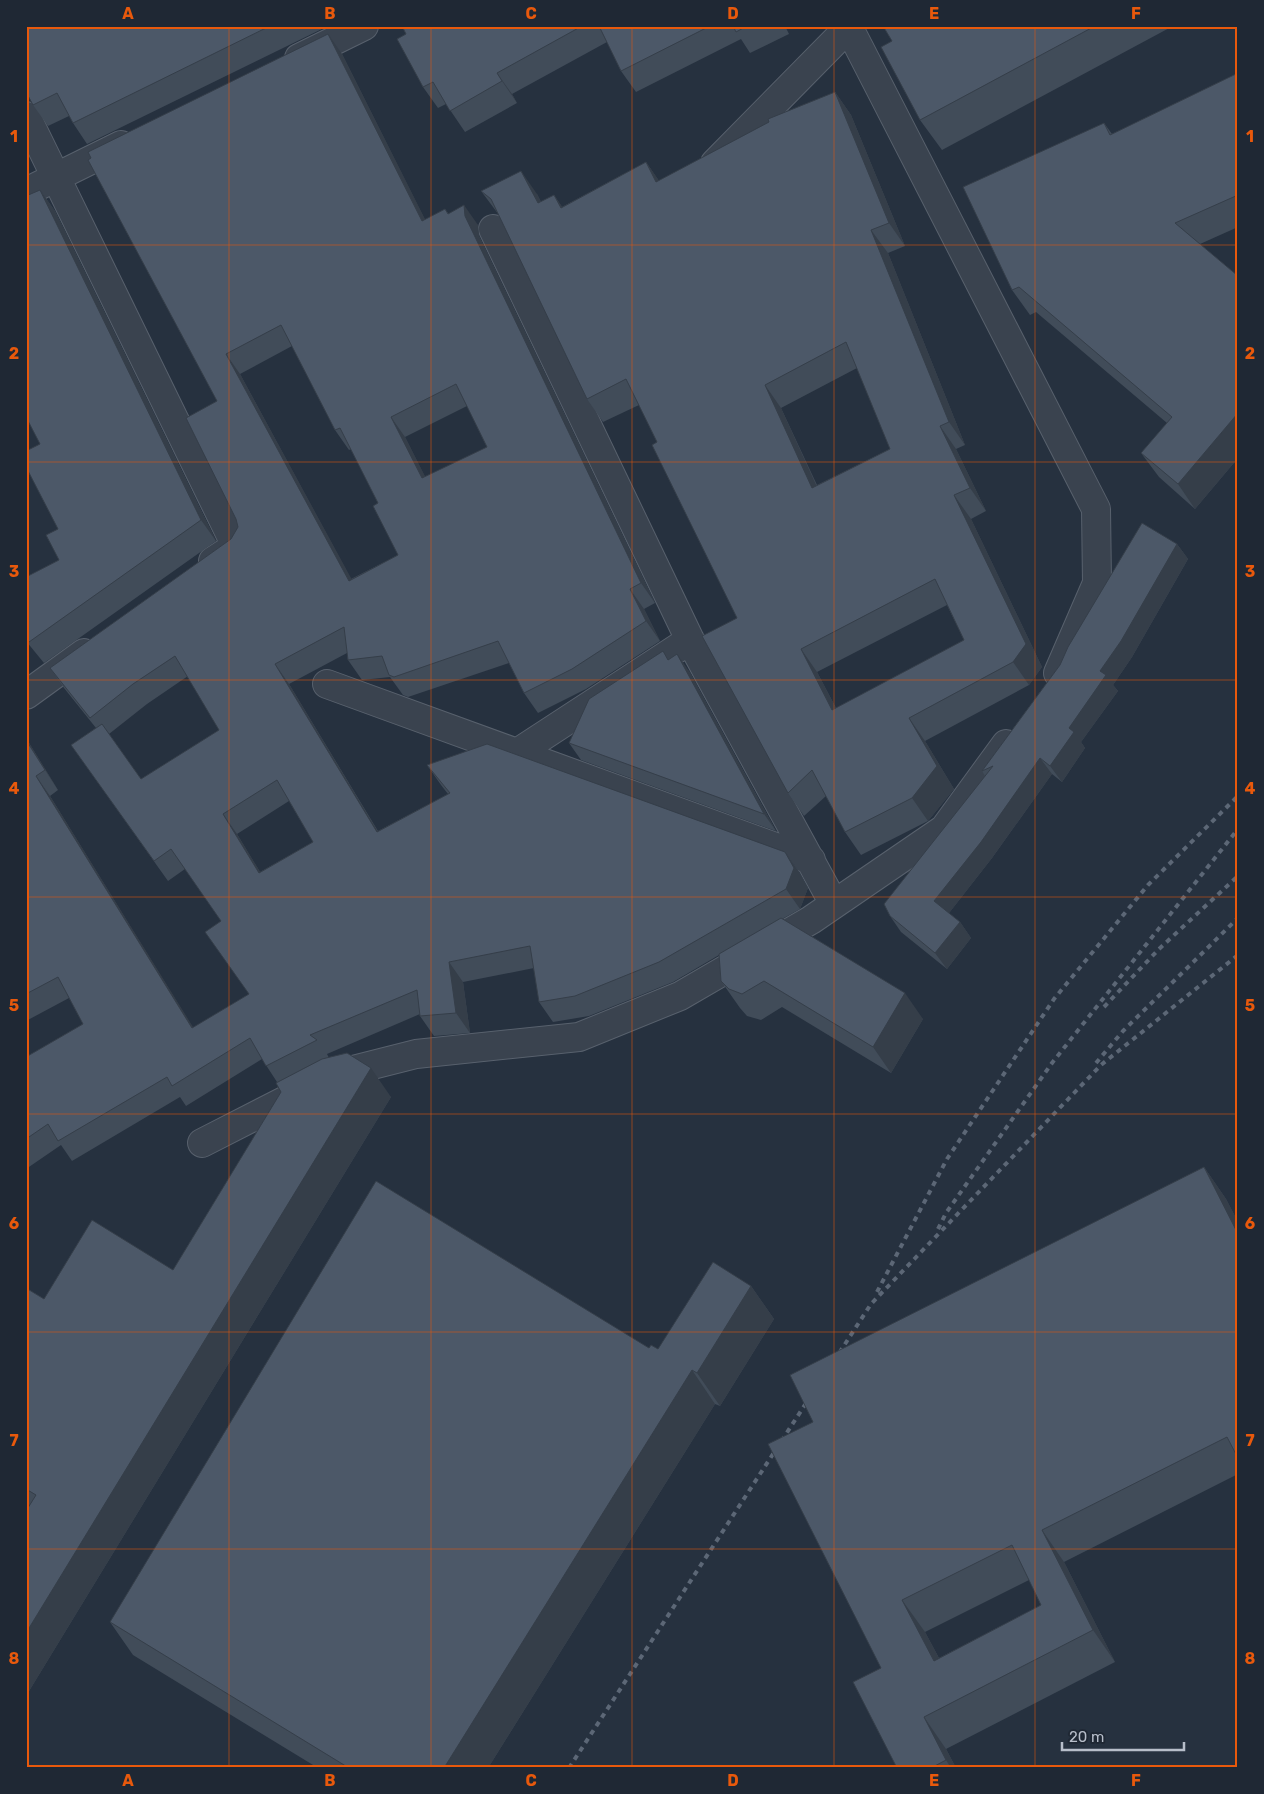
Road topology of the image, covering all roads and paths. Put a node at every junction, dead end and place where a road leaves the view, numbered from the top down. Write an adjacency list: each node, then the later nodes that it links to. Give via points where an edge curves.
1 (364, 26): 3 (street)
2 (848, 27): 6 (street); 15 (street, via 1096,509 1097,583 1058,672)
3 (276, 69)
4 (26, 116): 7 (street)
5 (144, 134): 7 (street)
6 (715, 163)
7 (56, 177): 8 (street); 10 (street, via 236,546)
8 (26, 192)
9 (494, 230): 12 (street)
10 (195, 574)
11 (106, 637): 14 (street)
12 (690, 640): 17 (street); 18 (street)
13 (327, 684): 17 (street)
14 (26, 695)
15 (1041, 696)
16 (1018, 727): 19 (street, via 944,829)
17 (516, 753): 18 (street)
18 (811, 860): 19 (street)
19 (834, 904): 20 (street, via 680,996 579,1037 416,1054 337,1074)
20 (202, 1143)

